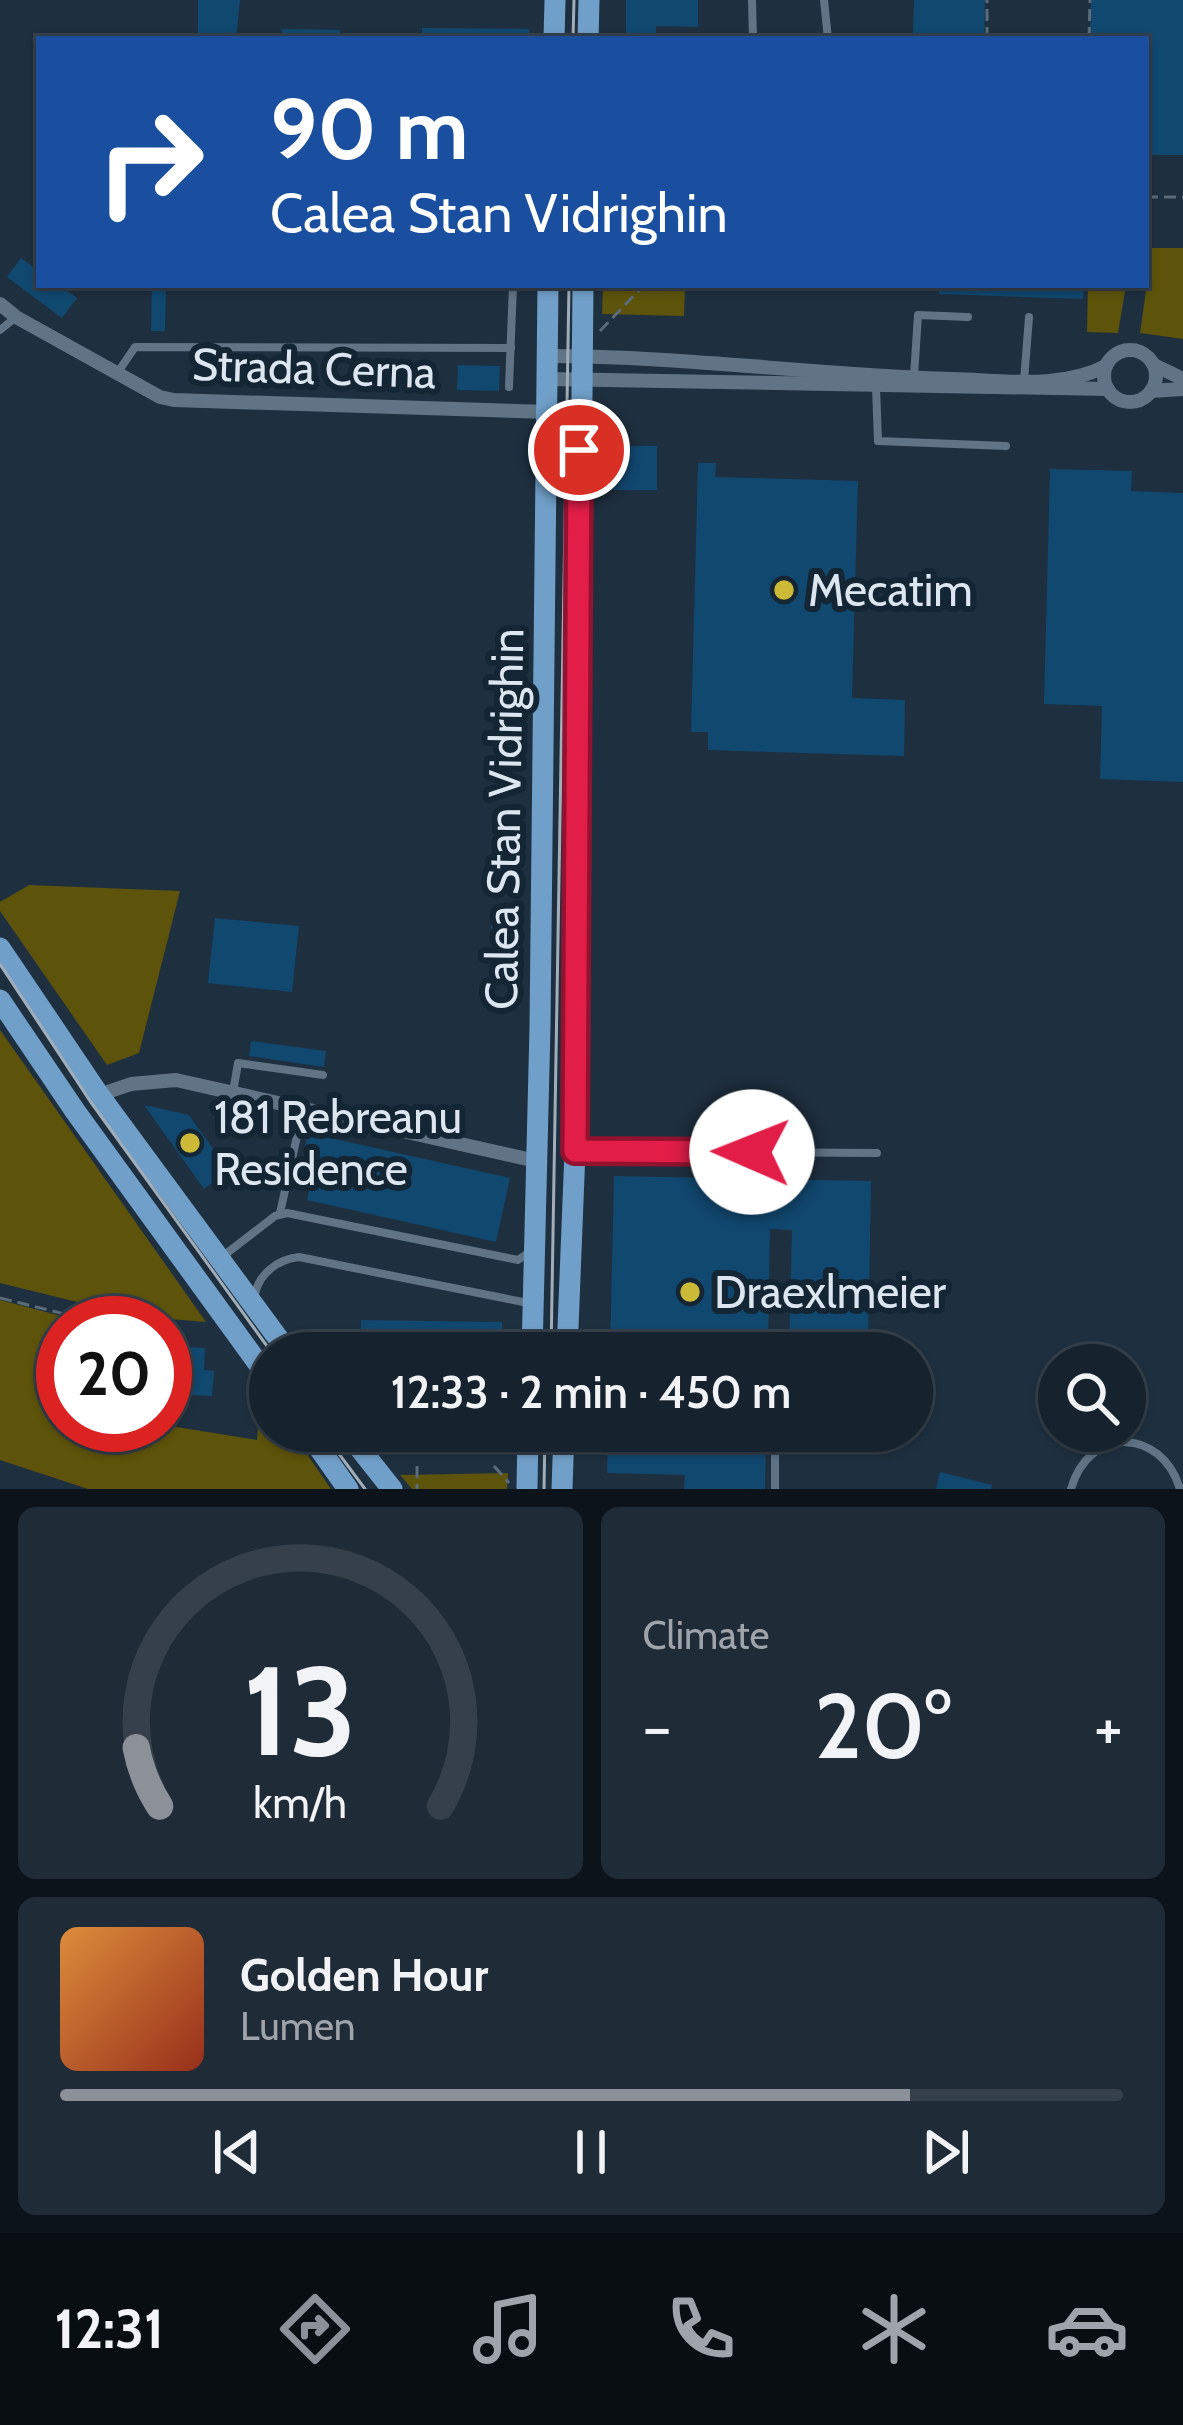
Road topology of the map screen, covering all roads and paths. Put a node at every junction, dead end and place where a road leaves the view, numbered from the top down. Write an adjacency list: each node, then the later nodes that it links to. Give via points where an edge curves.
1 (555, 0): 7 (main road)
2 (589, 0): 8 (main road)
3 (752, 0): 9 (lane)
4 (824, 0): 10 (lane)
5 (987, 0): 11 (path)
6 (1090, 0): 12 (path)
7 (554, 36)
8 (588, 36)
9 (752, 36)
10 (828, 36)
11 (986, 36)
12 (1089, 36)
13 (1149, 196): 14 (path)
14 (1183, 197)
15 (513, 288): 25 (lane)
16 (548, 288): 29 (main road, Calea Stan Vidrighin)
17 (583, 288): 26 (main road, Calea Stan Vidrighin)
18 (641, 288): 24 (path)
19 (0, 304): 21 (street, Strada Cerna)
20 (968, 316): 31 (lane, via 918,315)
21 (16, 317): 23 (lane); 30 (street, Strada Cerna)
22 (1029, 317): 34 (lane)
23 (0, 330)
24 (598, 333)
25 (511, 348): 30 (lane, via 135,346); 35 (lane)
26 (581, 356): 29 (street); 31 (street); 33 (main road, Calea Stan Vidrighin)
27 (1154, 365): 28 (street, via 1132,350); 32 (street); 39 (street)
28 (1106, 366): 34 (street); 37 (street)
29 (547, 368): 33 (street); 40 (main road, Calea Stan Vidrighin)
30 (117, 372): 40 (street, Strada Cerna, via 174,400)
31 (914, 378): 34 (street)
32 (1183, 379)
33 (580, 380): 36 (street); 41 (main road, Calea Stan Vidrighin)
34 (1024, 381)
35 (509, 387)
36 (876, 387): 37 (street); 42 (lane, via 878,441)
37 (1108, 389): 39 (street, via 1125,401)
38 (1183, 389): 39 (street)
39 (1151, 391)
40 (548, 412): 41 (street, Strada Cerna); 51 (main road, Calea Stan Vidrighin)
41 (580, 413): 49 (main road, Calea Stan Vidrighin)
42 (1006, 446)
43 (0, 948): 47 (main road)
44 (0, 1000): 62 (main road)
45 (323, 1075): 46 (lane, via 238,1064)
46 (232, 1093): 47 (street, via 156,1080); 48 (street)
47 (99, 1095): 54 (main road)
48 (303, 1109): 51 (street); 52 (lane)
49 (575, 1151): 50 (lane); 61 (main road, Calea Stan Vidrighin)
50 (877, 1154)
51 (536, 1161): 53 (main road, Calea Stan Vidrighin)
52 (280, 1215): 53 (lane, via 518,1260); 54 (lane)
53 (536, 1246): 58 (main road, Calea Stan Vidrighin)
54 (217, 1253): 57 (main road)
55 (0, 1298): 56 (path)
56 (36, 1307)
57 (256, 1308): 58 (lane, via 259,1280 299,1257 518,1298); 59 (main road)
58 (534, 1313): 60 (main road, Calea Stan Vidrighin)
59 (277, 1332)
60 (533, 1332)
61 (568, 1332)
62 (249, 1351)
63 (322, 1452): 71 (main road)
64 (363, 1452): 72 (main road)
65 (525, 1452): 70 (main road)
66 (563, 1452): 74 (main road)
67 (775, 1452): 75 (lane)
68 (417, 1466): 73 (path)
69 (494, 1466): 70 (path)
70 (520, 1487)
71 (348, 1489)
72 (392, 1489)
73 (417, 1489)
74 (562, 1489)
75 (776, 1489)
76 (1071, 1489): 77 (lane, via 1087,1457 1118,1442 1151,1448)
77 (1180, 1489)

